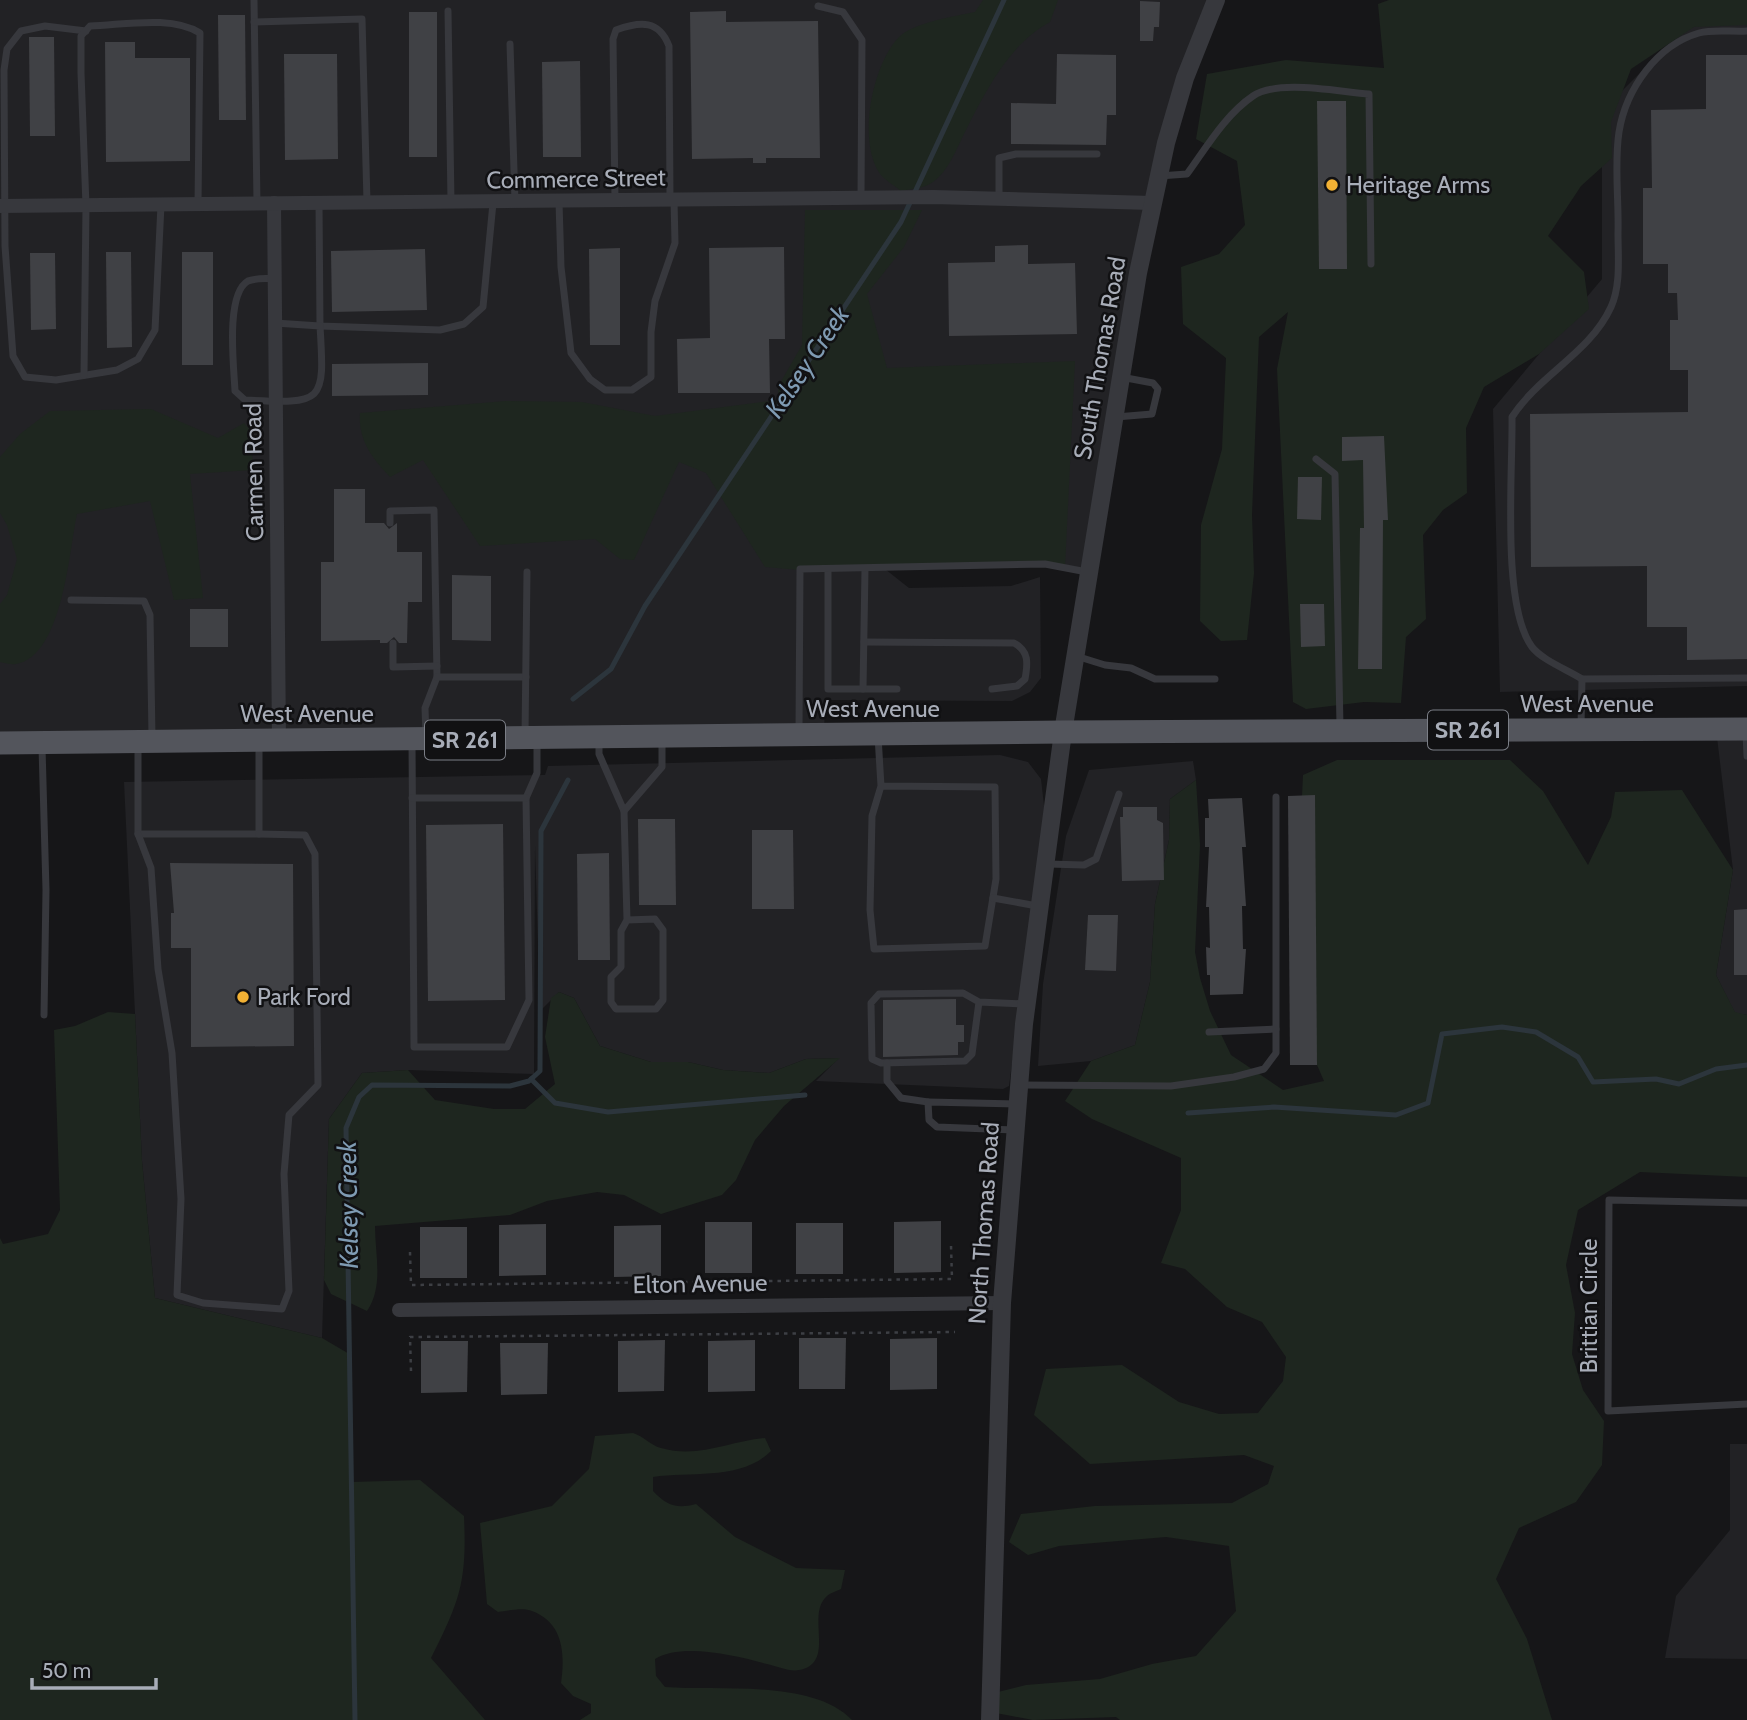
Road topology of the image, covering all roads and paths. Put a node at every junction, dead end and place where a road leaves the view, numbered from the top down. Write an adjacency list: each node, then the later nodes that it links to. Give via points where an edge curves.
1 (254, 0): 5 (lane)
2 (1216, 0): 10 (street, South Thomas Road, via 1185,78)
3 (818, 6): 11 (lane, via 843,12 862,40)
4 (448, 11): 22 (lane)
5 (254, 22): 18 (lane); 21 (lane, via 362,19)
6 (86, 31): 24 (lane, via 90,26 170,23 188,25 200,33); 26 (lane, via 46,26 21,31 7,48); 27 (lane, via 81,36 81,73)
7 (1747, 31): 51 (lane, via 1701,33 1671,45 1629,96 1619,132 1618,273 1612,305 1597,332 1524,398 1512,417 1513,582 1520,619 1532,648)
8 (510, 44): 16 (lane)
9 (1097, 154): 12 (lane, via 999,158)
10 (1158, 176): 23 (street, South Thomas Road); 28 (lane, via 1186,174 1229,118 1254,95 1283,87 1369,94)
11 (862, 197): 12 (street, Commerce Street); 13 (street, Commerce Street)
12 (999, 197): 23 (street, Commerce Street)
13 (672, 200): 14 (street, Commerce Street); 14 (lane, via 669,46 655,25 626,26 616,30 613,39); 17 (lane, via 675,243 655,301 651,377 632,390 605,390 590,379 571,353)
14 (615, 201): 17 (street, Commerce Street)
15 (493, 202): 16 (street, Commerce Street); 22 (street, Commerce Street); 31 (lane, via 483,307 464,324 440,330)
16 (515, 202): 17 (street, Commerce Street)
17 (559, 202)
18 (257, 203): 19 (street, Commerce Street); 24 (street, Commerce Street)
19 (274, 203): 20 (street, Commerce Street); 29 (street, Carmen Road)
20 (319, 203): 21 (street, Commerce Street); 31 (lane)
21 (367, 203): 22 (street, Commerce Street)
22 (451, 203)
23 (1152, 203): 33 (street, South Thomas Road)
24 (198, 204): 25 (street, Commerce Street)
25 (161, 205): 27 (street, Commerce Street); 32 (lane, via 155,330 138,359 117,370)
26 (2, 206): 27 (street, Commerce Street); 32 (lane, via 13,356 25,377 56,380)
27 (86, 206): 32 (lane)
28 (1371, 264)
29 (275, 278): 30 (street, Carmen Road); 34 (lane, via 249,281 239,290 233,348 235,391 245,400)
30 (275, 323): 31 (lane); 34 (street, Carmen Road)
31 (320, 326): 34 (lane, via 323,377 319,391 310,398)
32 (84, 375)
33 (1121, 377): 35 (street, South Thomas Road); 35 (lane, via 1153,383 1158,389 1153,414)
34 (276, 402): 64 (street, Carmen Road)
35 (1115, 417): 41 (street, South Thomas Road)
36 (1316, 459): 57 (lane, via 1335,474)
37 (390, 523): 46 (lane, via 390,511 434,510)
38 (828, 569): 39 (lane); 52 (lane, via 828,689); 59 (lane, via 800,569)
39 (864, 569): 41 (lane, via 1045,564); 43 (lane)
40 (527, 572): 48 (lane)
41 (1088, 572): 45 (street, South Thomas Road)
42 (71, 600): 66 (lane, via 144,601 150,615)
43 (864, 642): 52 (lane); 54 (lane, via 1014,643 1023,648 1027,655 1025,678 1017,686)
44 (393, 643): 46 (lane, via 393,667)
45 (1076, 656): 50 (lane, via 1131,668 1155,679); 58 (street, South Thomas Road)
46 (437, 666): 47 (lane)
47 (437, 677): 48 (lane); 65 (lane)
48 (526, 677): 63 (lane)
49 (1747, 678): 51 (lane)
50 (1215, 679)
51 (1582, 679): 56 (lane)
52 (863, 689): 53 (lane)
53 (897, 689)
54 (992, 689)
55 (1747, 729): 56 (main road, West Avenue / SR 261); 69 (lane)
56 (1581, 730): 57 (main road, West Avenue / SR 261)
57 (1340, 731): 58 (main road, West Avenue / SR 261)
58 (1063, 732): 60 (main road, West Avenue / SR 261); 78 (street, North Thomas Road)
59 (799, 736): 60 (main road, West Avenue / SR 261); 62 (main road, West Avenue / SR 261)
60 (878, 736): 70 (lane)
61 (599, 738): 62 (main road, West Avenue / SR 261); 63 (main road, West Avenue / SR 261); 75 (lane, via 599,754)
62 (662, 738): 75 (lane, via 662,767)
63 (531, 739): 65 (main road, West Avenue / SR 261); 74 (lane, via 537,773)
64 (269, 740): 65 (main road, West Avenue / SR 261); 66 (main road, West Avenue / SR 261); 77 (lane)
65 (419, 740): 73 (lane)
66 (145, 742): 68 (main road, West Avenue / SR 261); 76 (lane)
67 (0, 743): 68 (main road, West Avenue / SR 261)
68 (41, 743): 84 (lane)
69 (1747, 756)
70 (881, 786): 79 (lane, via 995,787); 79 (lane, via 872,817 874,949 985,946)
71 (1119, 794): 78 (lane, via 1096,859 1084,865)
72 (1276, 797): 85 (lane)
73 (412, 798): 74 (lane); 74 (lane, via 414,1047 507,1047 529,1000)
74 (526, 798)
75 (624, 811): 81 (lane)
76 (138, 834): 77 (lane); 77 (lane, via 150,867 158,969 172,1053 181,1199 177,1295 203,1303 282,1308 289,1291 284,1174 289,1115 317,1085 314,854 306,835)
77 (259, 834)
78 (1047, 864): 80 (street, North Thomas Road)
79 (993, 898): 80 (lane)
80 (1041, 906): 83 (street, North Thomas Road)
81 (627, 920): 81 (lane, via 655,919 663,930 663,1000 656,1009 617,1009 611,1002 611,976 621,967 621,931)
82 (979, 1002): 83 (lane); 87 (lane, via 972,1054 965,1061); 87 (lane, via 963,993 879,994 871,1003 872,1059)
83 (1027, 1004): 88 (street, North Thomas Road)
84 (44, 1015)
85 (1276, 1030): 86 (lane); 88 (lane, via 1276,1053 1264,1069 1234,1077 1171,1086)
86 (1209, 1032)
87 (887, 1063): 89 (lane, via 887,1081 901,1098)
88 (1017, 1095): 89 (lane); 90 (street, North Thomas Road)
89 (928, 1102): 90 (lane, via 929,1120 937,1128)
90 (1014, 1129): 94 (street, North Thomas Road)
91 (1747, 1203): 98 (lane, Brittian Circle, via 1609,1200 1608,1411)
92 (951, 1245): 93 (path, via 952,1279 411,1285)
93 (410, 1252)
94 (1002, 1303): 95 (street, Elton Avenue); 99 (street, North Thomas Road)
95 (399, 1310)
96 (955, 1332): 97 (path, via 411,1337)
97 (411, 1371)
98 (1747, 1404)
99 (990, 1720)

